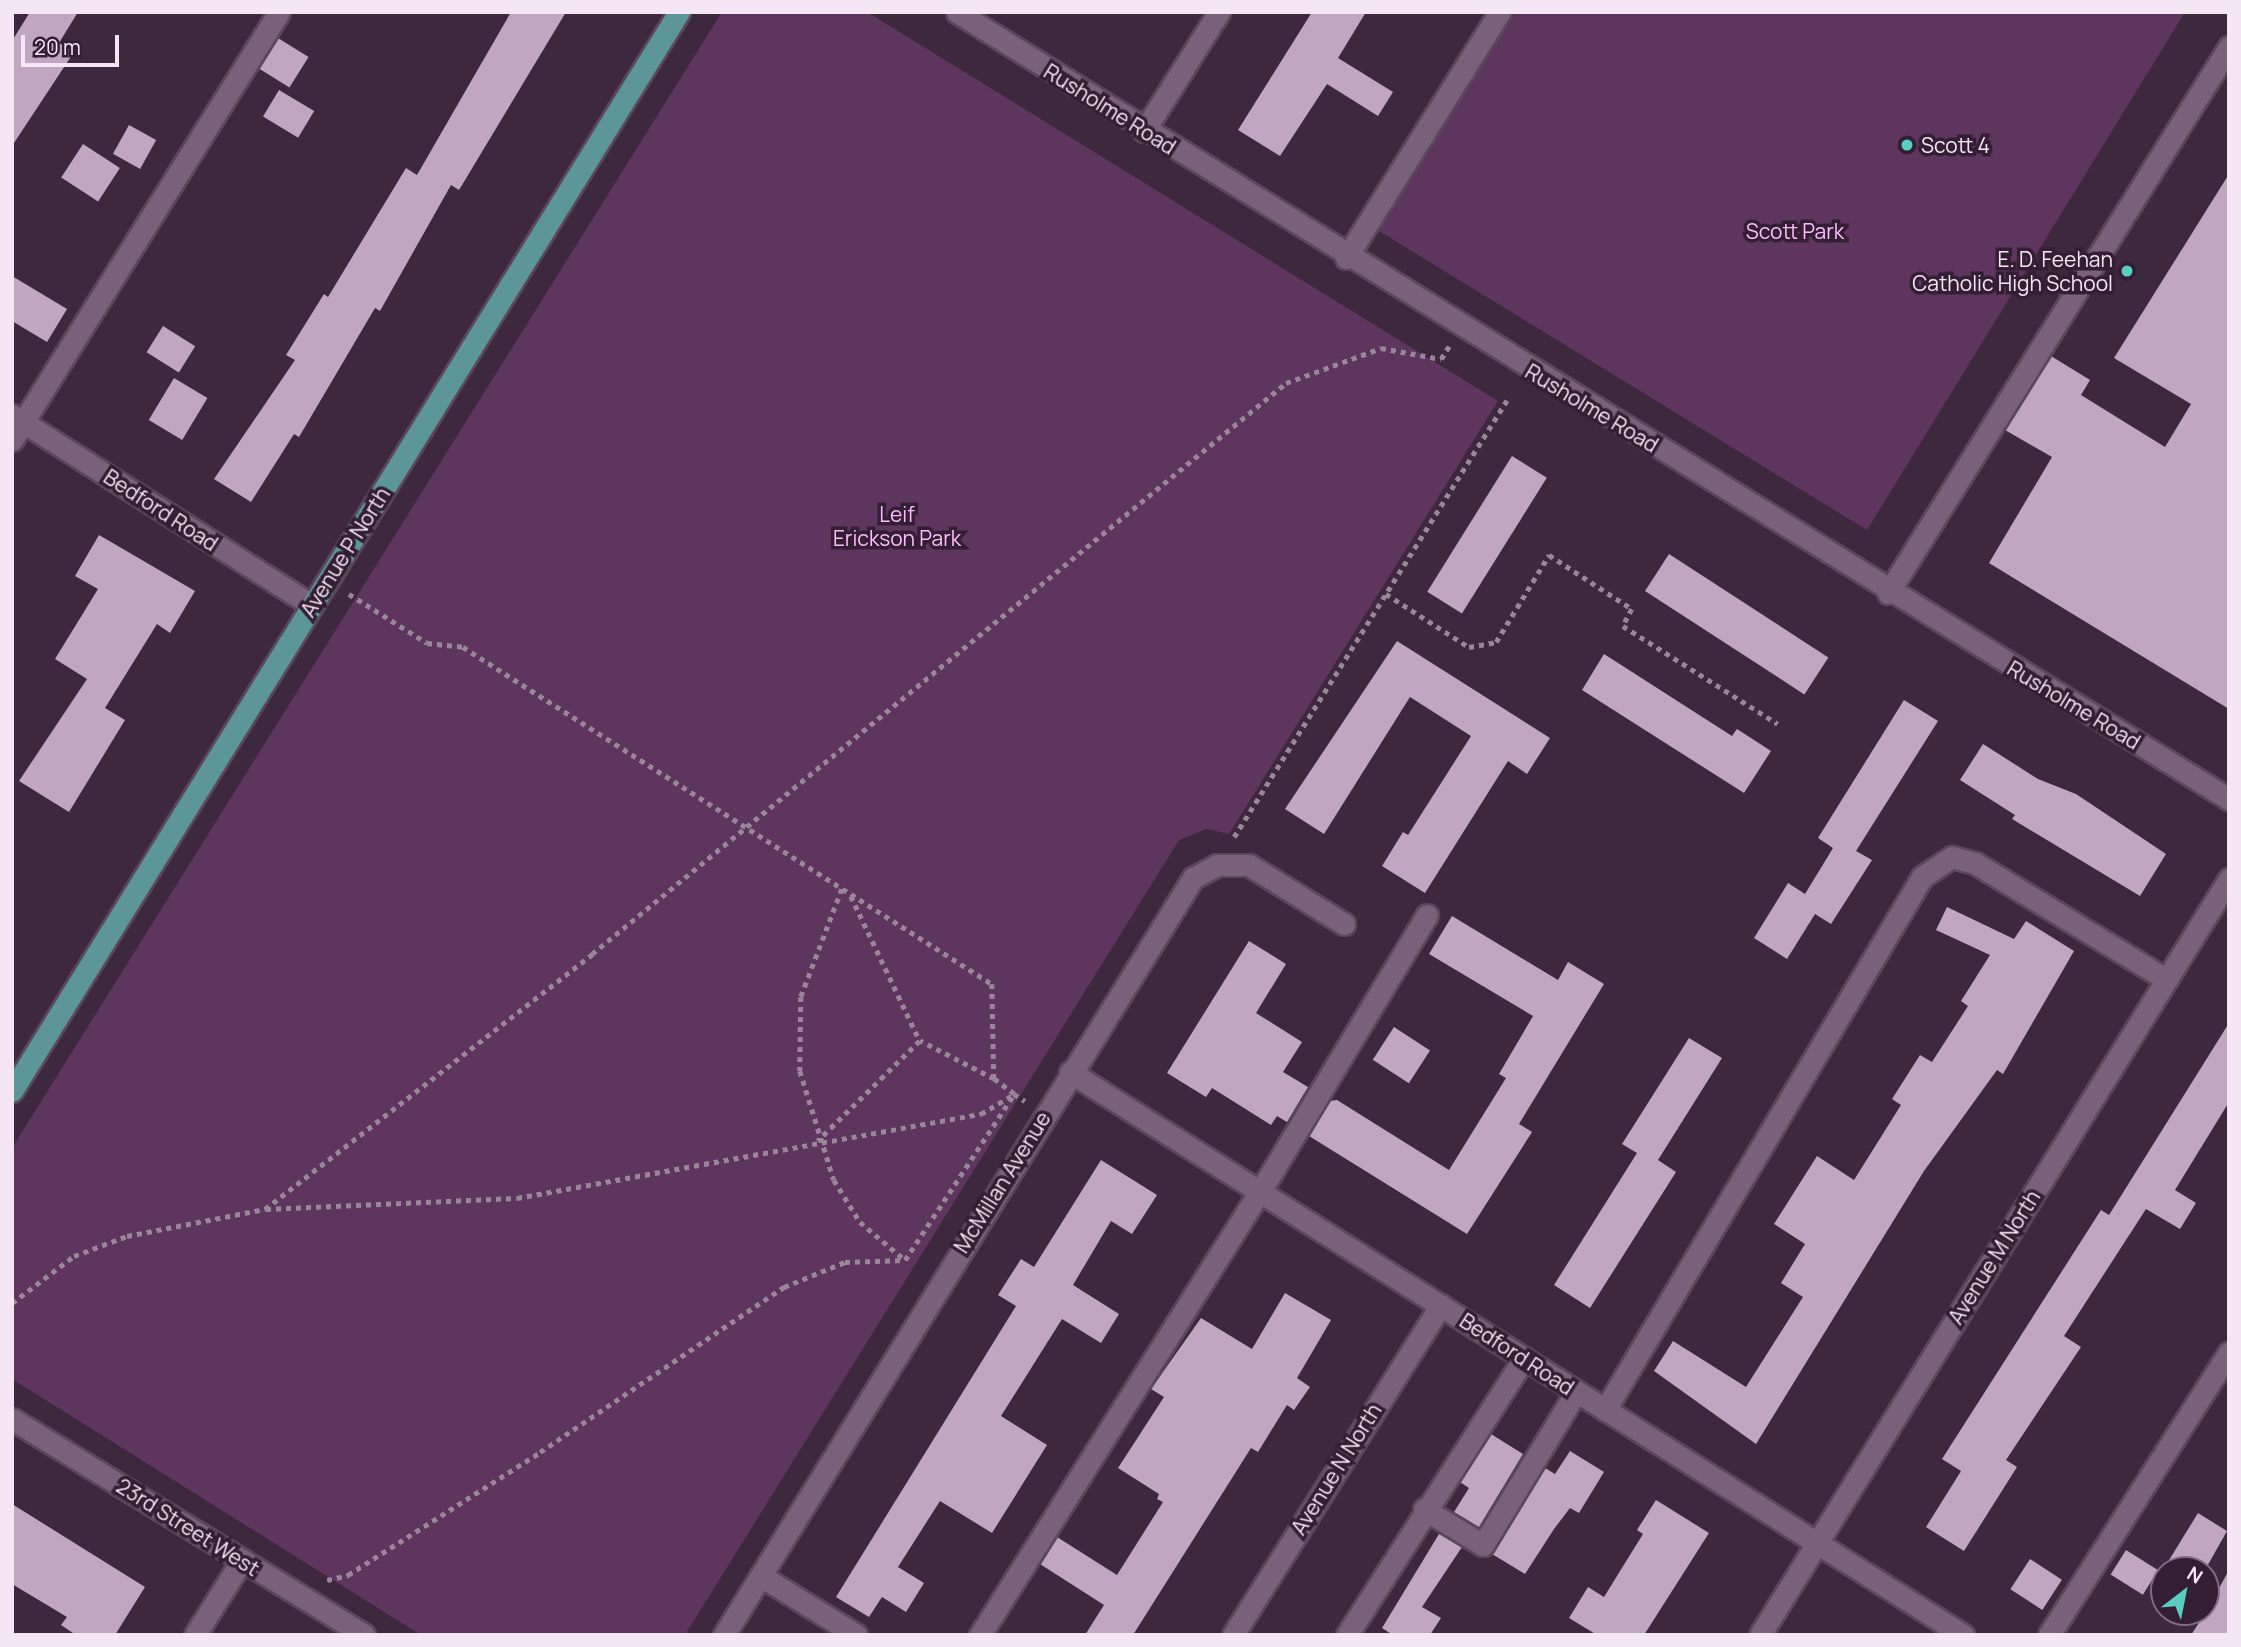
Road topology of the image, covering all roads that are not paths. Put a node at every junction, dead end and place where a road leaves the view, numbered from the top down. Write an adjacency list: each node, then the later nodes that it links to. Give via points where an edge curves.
1 (279, 12): 9 (street)
2 (679, 12): 11 (main road, Avenue P North)
3 (1219, 12): 7 (street)
4 (1500, 12): 8 (street)
5 (961, 13): 7 (street, Rusholme Road)
6 (2229, 47): 10 (street)
7 (1144, 131): 8 (street, Rusholme Road)
8 (1346, 258): 10 (street, Rusholme Road)
9 (16, 426): 11 (street, Bedford Road)
10 (1888, 593): 12 (street, Rusholme Road)
11 (311, 605): 18 (main road, Avenue P North)
12 (2229, 799)
13 (2229, 879): 16 (street, Avenue M North)
14 (1427, 915): 19 (street)
15 (1344, 925): 17 (street, McMillan Avenue, via 1249,864 1217,865 1193,878 1173,905)
16 (2166, 979): 24 (street, via 1975,863 1952,857 1923,877); 27 (street, Avenue M North)
17 (1070, 1072): 19 (street, Bedford Road); 29 (street, McMillan Avenue)
18 (12, 1091)
19 (1260, 1192): 20 (street, Bedford Road); 34 (street)
20 (1441, 1305): 22 (street, Bedford Road); 35 (street, Avenue N North)
21 (2229, 1352): 39 (street)
22 (1524, 1357): 23 (street, Bedford Road); 26 (street)
23 (1576, 1392): 24 (street, Bedford Road); 26 (street, via 1483,1545)
24 (1605, 1410): 27 (street, Bedford Road)
25 (12, 1419): 28 (street, 23rd Street West)
26 (1424, 1509): 36 (street)
27 (1819, 1540): 37 (street, Avenue M North); 38 (street, Bedford Road)
28 (242, 1560): 30 (street); 31 (street, 23rd Street West)
29 (761, 1576): 32 (street, McMillan Avenue); 33 (street)
30 (195, 1635)
31 (363, 1635)
32 (724, 1635)
33 (856, 1635)
34 (980, 1635)
35 (1233, 1635)
36 (1346, 1635)
37 (1760, 1635)
38 (1963, 1635)
39 (2049, 1635)

